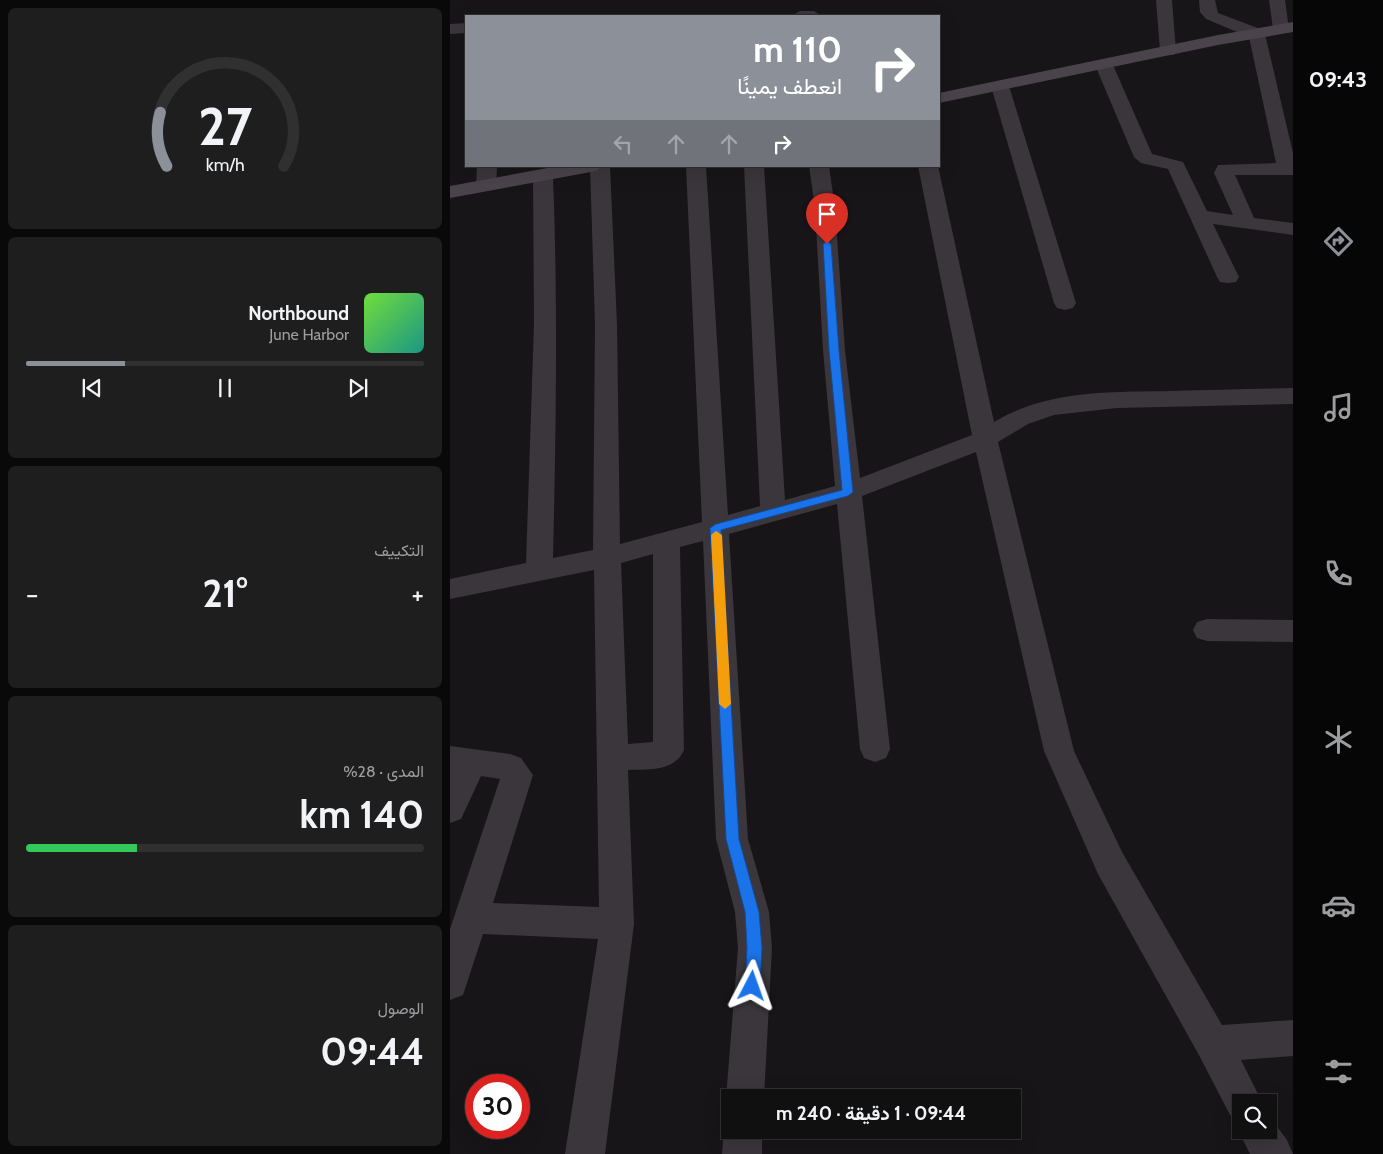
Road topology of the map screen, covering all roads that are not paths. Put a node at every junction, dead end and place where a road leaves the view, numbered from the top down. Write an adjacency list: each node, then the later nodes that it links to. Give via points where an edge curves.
1 (1164, 0): 8 (street)
2 (1207, 0): 7 (street, via 1208,12 1212,16)
3 (1277, 0): 5 (street)
4 (465, 28): 6 (street)
5 (1287, 28): 7 (street)
6 (450, 29)
7 (1257, 34): 8 (street); 19 (street)
8 (1168, 51): 9 (street)
9 (1104, 65): 10 (street); 23 (street, via 1144,157 1175,164)
10 (1000, 86): 11 (street); 27 (street)
11 (940, 98)
12 (487, 167): 21 (street)
13 (584, 167): 20 (street)
14 (600, 167): 34 (street, via 606,324)
15 (696, 167): 32 (street)
16 (754, 167): 31 (street)
17 (819, 167): 30 (street)
18 (928, 167): 29 (street)
19 (1290, 169): 24 (street, via 1225,169)
20 (556, 171): 21 (street); 35 (street, via 546,271)
21 (486, 186): 22 (street)
22 (450, 192)
23 (1198, 216): 24 (street); 26 (street)
24 (1246, 222): 25 (street)
25 (1293, 229)
26 (1228, 277)
27 (1065, 303)
28 (1293, 396): 29 (street, via 1066,404 1019,418)
29 (985, 439): 30 (street); 47 (street, via 1059,751 1110,863)
30 (848, 492): 31 (street); 39 (street)
31 (773, 512): 32 (street)
32 (716, 528): 33 (street); 48 (street, via 732,839 752,912 755,948)
33 (666, 542): 34 (street); 40 (street, via 669,750 662,755)
34 (606, 557): 35 (street); 40 (street)
35 (539, 572): 36 (street)
36 (450, 589)
37 (1207, 630): 38 (street)
38 (1293, 631)
39 (875, 749)
40 (612, 758): 44 (street)
41 (461, 760): 42 (street); 43 (street, via 510,767 517,775)
42 (450, 810)
43 (472, 918): 44 (street); 45 (street)
44 (617, 924): 52 (street)
45 (450, 983)
46 (1293, 1038): 47 (street)
47 (1213, 1044): 49 (street)
48 (746, 1089)
49 (1239, 1094)
50 (743, 1139): 53 (street)
51 (1263, 1139): 54 (street)
52 (585, 1154)
53 (742, 1154)
54 (1273, 1154)

